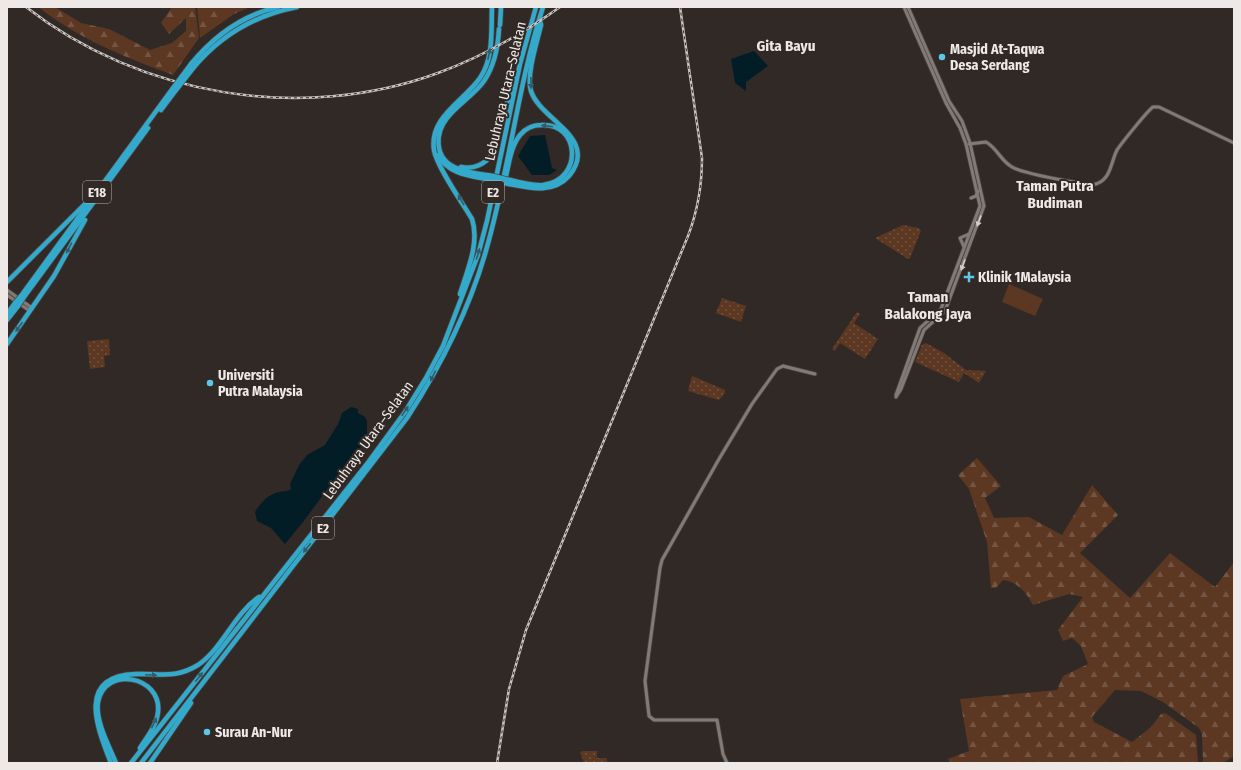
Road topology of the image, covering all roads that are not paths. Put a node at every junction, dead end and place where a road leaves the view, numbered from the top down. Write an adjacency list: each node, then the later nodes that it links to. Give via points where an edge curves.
1 (278, 7): 11 (highway, E18, via 237,23 210,43)
2 (297, 7): 11 (highway, E18, via 266,15 240,26)
3 (492, 7): 14 (highway, one-way to 3, via 439,123 480,78 488,63)
4 (501, 7): 16 (highway, via 498,46 492,66 469,97 448,117 439,132 438,147)
5 (536, 7): 10 (highway, Lebuhraya Utara–Selatan / E2)
6 (543, 7): 9 (highway, Lebuhraya Utara–Selatan / E2)
7 (904, 7): 15 (street, via 946,103)
8 (908, 7): 15 (street, via 949,101 962,121)
9 (540, 17): 18 (highway, one-way to 18, via 541,25 530,80 531,90 540,105 572,139 576,152 575,166 568,176 554,186 541,189); 23 (highway, Lebuhraya Utara–Selatan / E2, via 518,103)
10 (520, 64): 16 (highway, via 516,70 496,146 490,157 473,167 464,168); 34 (highway, Lebuhraya Utara–Selatan / E2, one-way to 10, via 478,255 487,221)
11 (192, 65): 12 (highway, E18, bridge)
12 (174, 89): 19 (highway, E18); 21 (highway, E18)
13 (1234, 143): 15 (street, via 1158,107 1153,107 1117,150 1107,175 1092,185 1014,168 989,144 982,141)
14 (434, 144): 17 (highway, via 440,158 448,167 460,173); 34 (highway, one-way to 14, via 475,243 475,228 439,164)
15 (968, 144): 20 (street); 25 (street, one-way to 25, via 983,198 982,212 945,311 924,330 896,397 918,332 923,324 941,309)
16 (450, 164): 17 (highway, via 461,170)
17 (492, 178): 18 (highway, bridge)
18 (509, 182): 23 (highway, one-way to 23, via 536,185 561,178 568,170 573,156 572,146 566,136 558,129 543,125 529,128 519,136 512,150)
19 (104, 191): 30 (highway, E18); 32 (highway, one-way to 32)
20 (978, 191): 22 (street, via 976,196); 24 (street, via 980,206)
21 (96, 194): 26 (highway); 30 (highway, E18)
22 (971, 198)
23 (495, 216): 39 (highway, Lebuhraya Utara–Selatan / E2, one-way to 39, via 485,255 463,316 430,382 408,418)
24 (969, 234): 25 (street); 25 (street, via 960,238)
25 (964, 247)
26 (9, 278): 27 (highway)
27 (7, 282)
28 (7, 290): 32 (street)
29 (7, 295): 32 (street)
30 (22, 297): 31 (highway, E18, bridge)
31 (16, 305): 33 (highway, E18); 35 (highway, E18)
32 (31, 310): 36 (highway, one-way to 36)
33 (7, 314)
34 (455, 317): 38 (highway, Lebuhraya Utara–Selatan / E2, one-way to 34, via 405,412 438,354)
35 (7, 320)
36 (7, 344)
37 (815, 374): 46 (street, via 783,366 777,369 719,458 661,564 645,681 649,716 654,720 717,720)
38 (263, 595): 40 (highway, Lebuhraya Utara–Selatan / E2, one-way to 38); 41 (highway, one-way to 38, via 95,716 95,700 101,687 122,676 170,676 184,673 200,664 254,600)
39 (211, 671): 44 (highway, Lebuhraya Utara–Selatan / E2); 45 (highway)
40 (136, 757): 42 (highway, one-way to 42, via 155,722 158,703 154,692 131,678 113,682 98,702); 43 (highway, Lebuhraya Utara–Selatan / E2)
41 (111, 763)
42 (116, 763)
43 (131, 763)
44 (141, 763)
45 (150, 763)
46 (727, 763)

